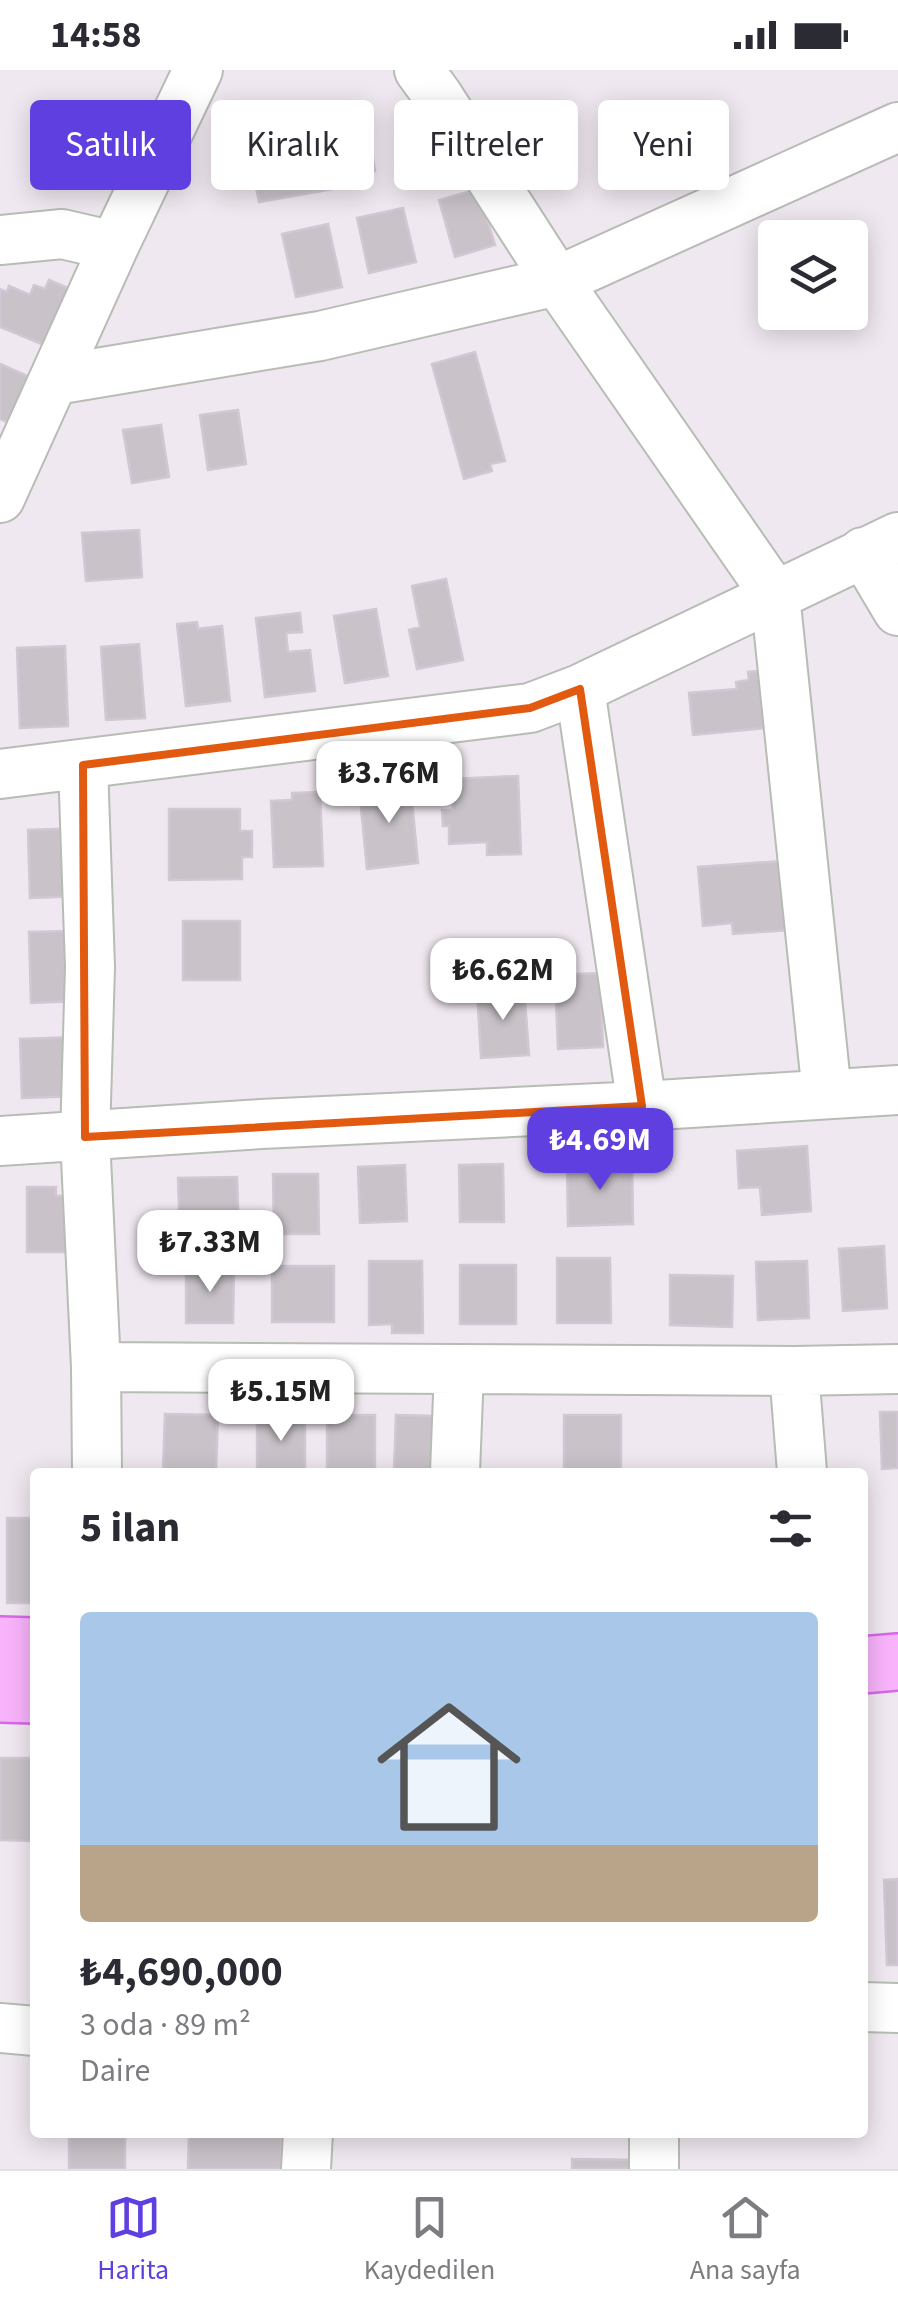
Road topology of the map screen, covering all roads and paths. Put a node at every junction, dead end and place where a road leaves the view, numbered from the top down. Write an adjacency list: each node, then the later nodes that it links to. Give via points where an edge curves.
1 (198, 70): 5 (street)
2 (419, 70): 6 (street)
3 (898, 127): 6 (street)
4 (0, 240): 5 (street, via 62,234)
5 (114, 246): 7 (street)
6 (556, 282): 7 (street, via 320,336); 10 (street)
7 (54, 380): 8 (street)
8 (0, 498)
9 (881, 545): 10 (street); 11 (street)
10 (776, 595): 12 (street); 16 (street)
11 (898, 611)
12 (580, 690): 13 (street, via 530,708); 17 (street)
13 (84, 765): 14 (street); 18 (street, via 90,967)
14 (0, 774)
15 (898, 1090): 16 (street)
16 (827, 1094): 17 (street)
17 (642, 1106): 18 (street)
18 (85, 1137): 19 (street); 20 (street)
19 (0, 1142)
20 (96, 1367): 22 (street); 24 (street)
21 (898, 1369): 23 (street)
22 (458, 1370): 23 (street); 25 (street)
23 (794, 1371): 26 (street)
24 (97, 1468)
25 (455, 1468)
26 (802, 1468)
27 (0, 1646): 28 (main road)
28 (30, 1646)
29 (898, 1662): 30 (main road)
30 (868, 1665)
31 (0, 1694): 32 (main road)
32 (30, 1695)
33 (868, 1700): 34 (main road)
34 (898, 1700)
35 (868, 2007): 36 (street)
36 (898, 2008)
37 (0, 2028): 38 (street)
38 (30, 2030)
39 (308, 2138): 41 (street)
40 (654, 2138): 42 (street)
41 (306, 2169)
42 (654, 2169)

